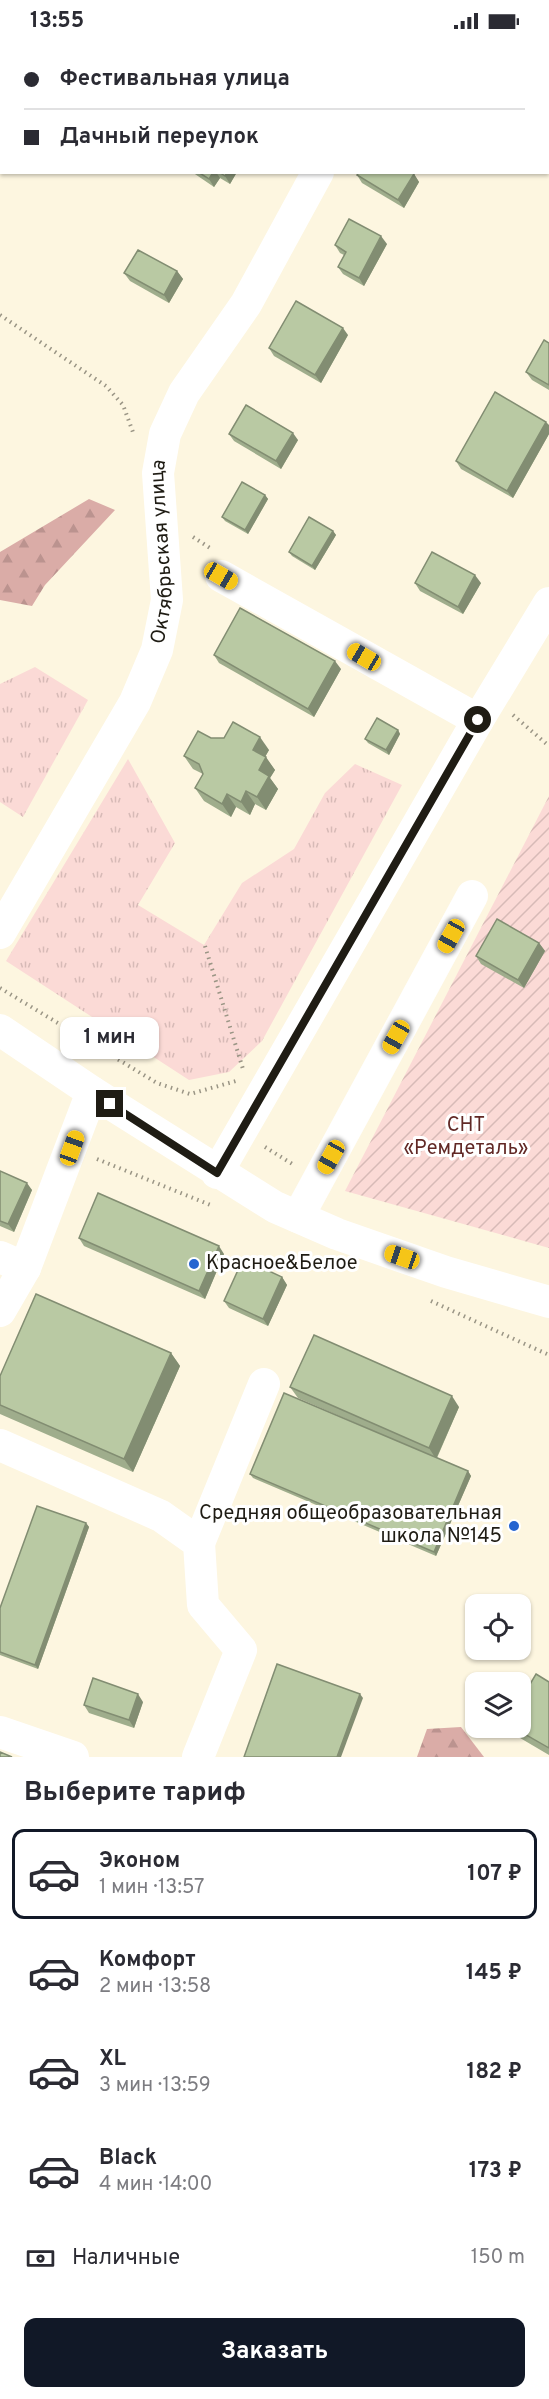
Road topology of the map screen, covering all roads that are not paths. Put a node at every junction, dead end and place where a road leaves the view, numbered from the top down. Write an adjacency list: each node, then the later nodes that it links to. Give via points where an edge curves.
1 (317, 174): 6 (street, Октябрьская улица, via 246,304 184,393 165,434 158,473 167,600 157,650 135,702)
2 (220, 565): 4 (street)
3 (549, 603): 4 (street)
4 (485, 709): 9 (street)
5 (472, 896): 10 (street)
6 (0, 933)
7 (0, 1029): 8 (street)
8 (92, 1092): 9 (street); 11 (street)
9 (217, 1173): 10 (street)
10 (298, 1217): 12 (street, via 446,1272)
11 (12, 1263): 13 (street)
12 (549, 1302)
13 (0, 1311)
14 (264, 1384): 16 (street)
15 (0, 1445): 16 (street, via 160,1516)
16 (199, 1543): 19 (street, via 203,1605 241,1650)
17 (0, 1732): 18 (street)
18 (73, 1757)
19 (198, 1757)

